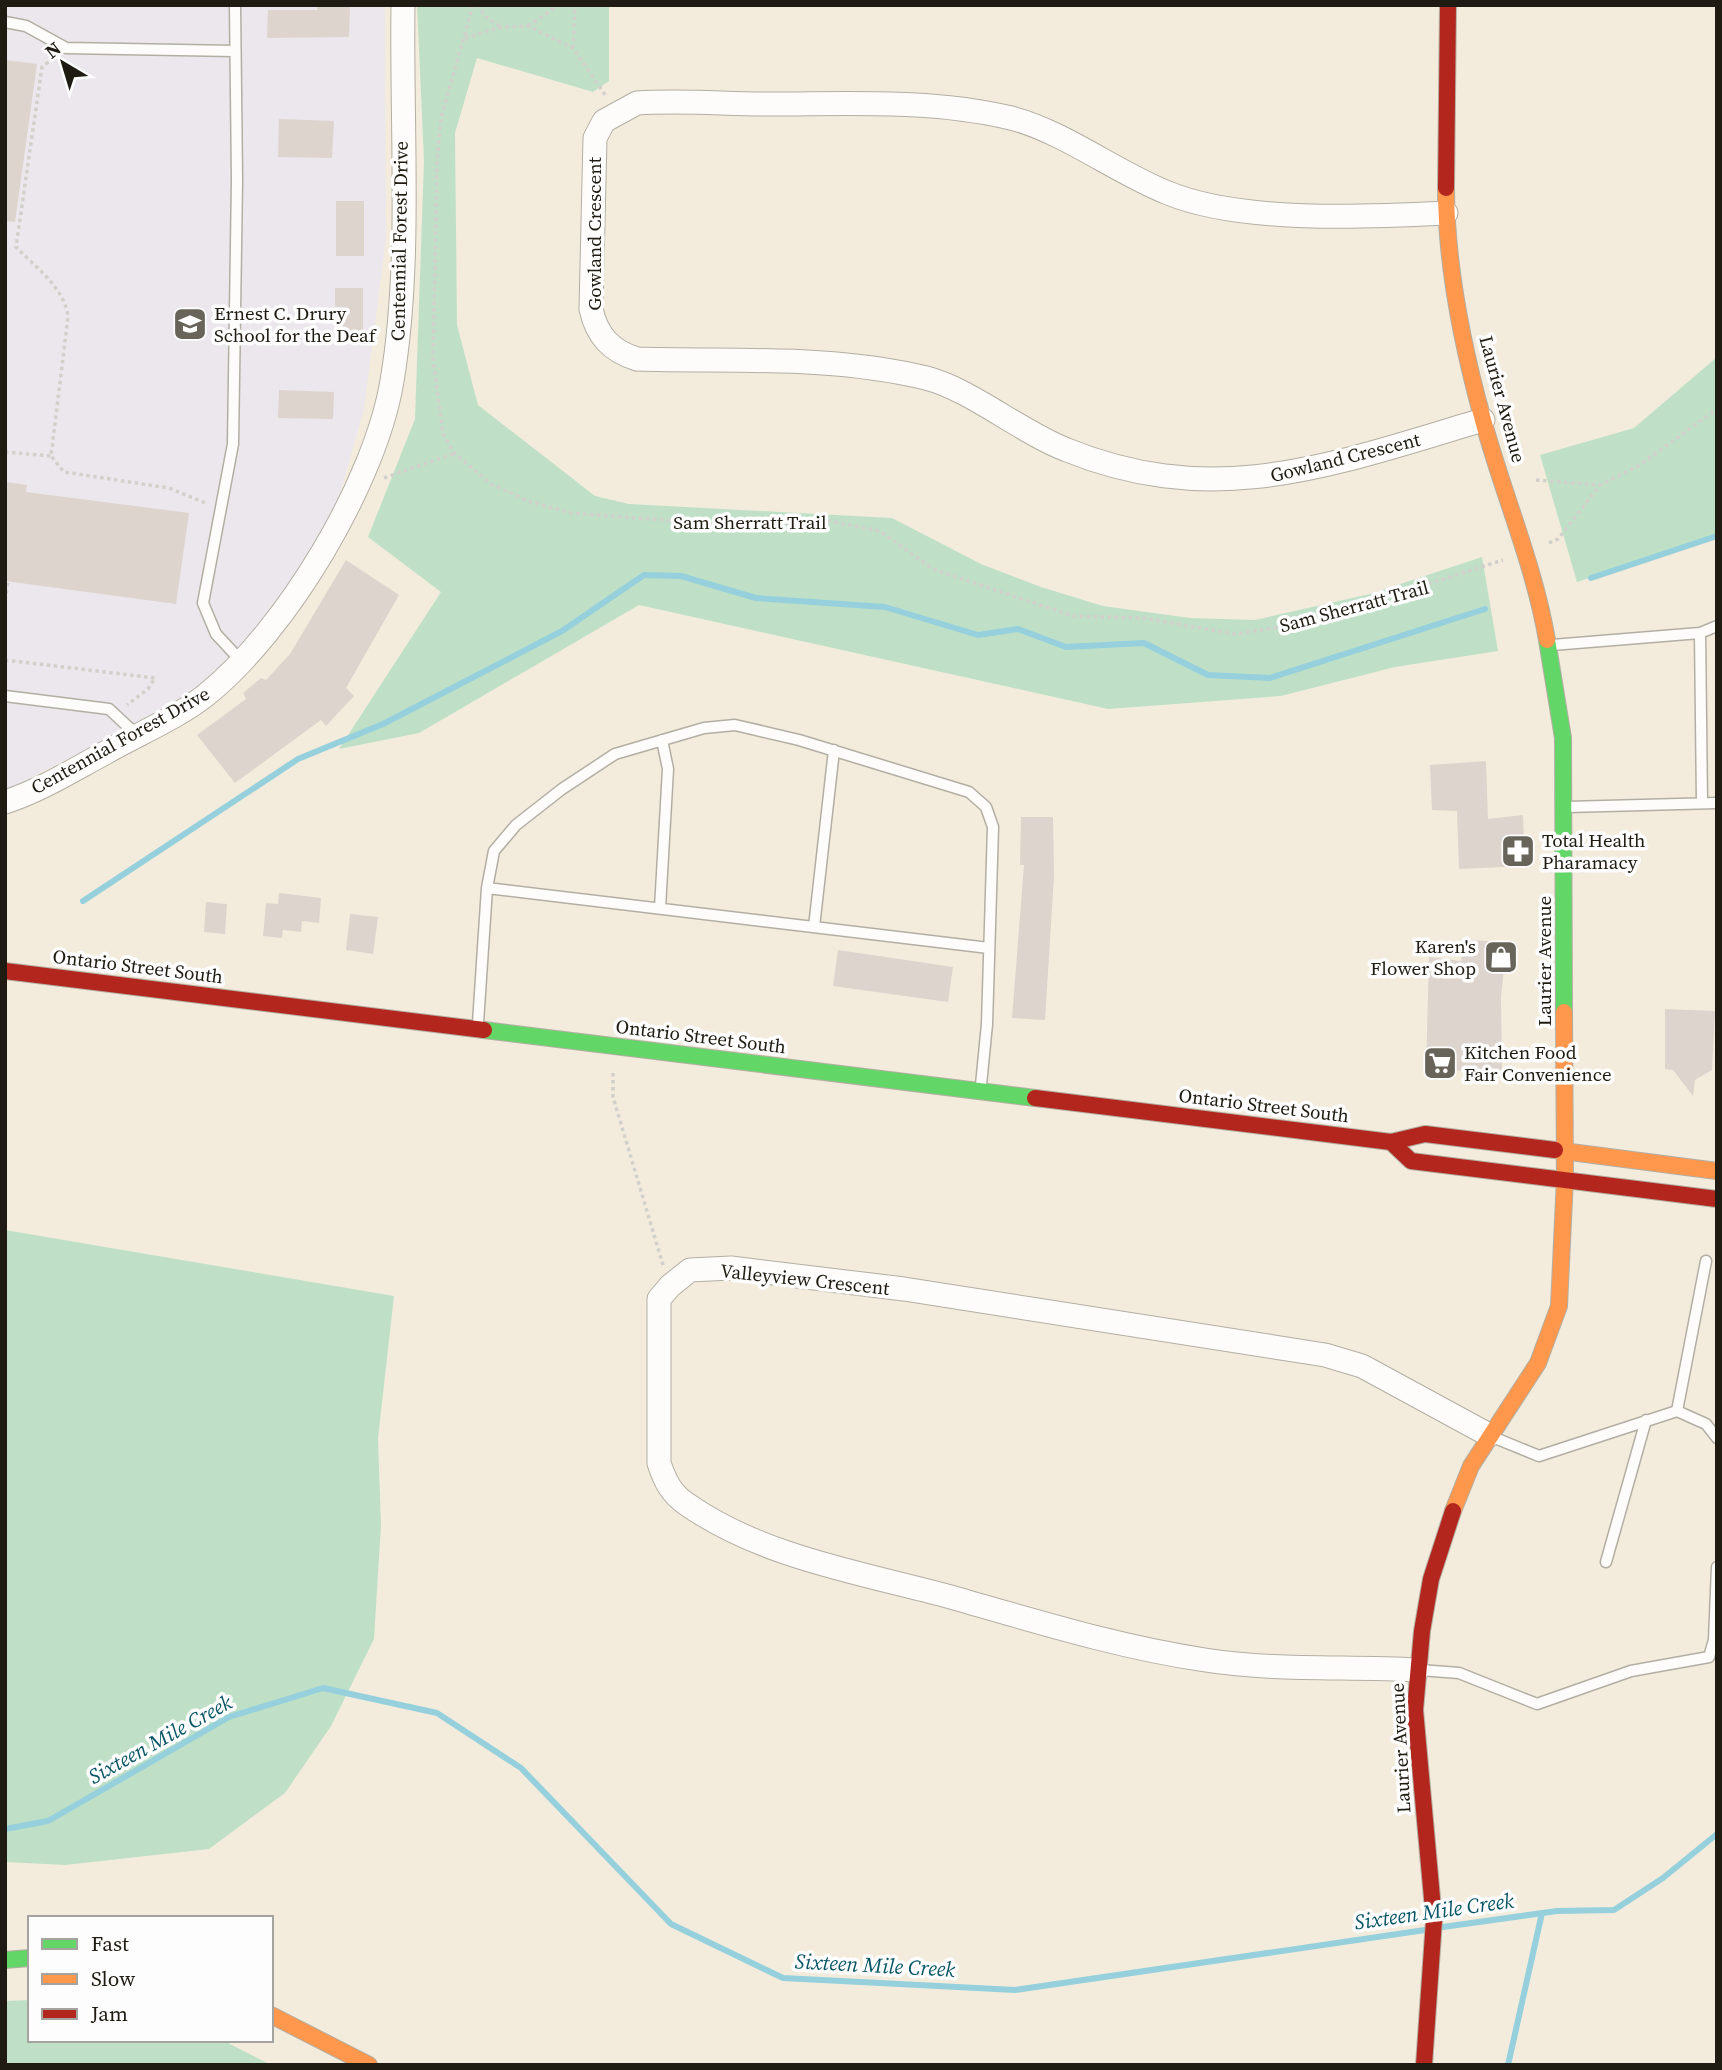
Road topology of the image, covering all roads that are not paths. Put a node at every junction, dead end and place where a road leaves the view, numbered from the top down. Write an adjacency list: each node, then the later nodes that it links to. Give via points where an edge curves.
1 (235, 5): 5 (lane)
2 (403, 5): 11 (street, Centennial Forest Drive, via 401,317 392,385 358,483 315,566 271,632)
3 (1448, 5): 6 (street, Laurier Avenue)
4 (5, 22): 5 (lane, via 26,26 66,48)
5 (234, 51): 11 (lane, via 233,444 203,603 216,634)
6 (1446, 213): 7 (street, Laurier Avenue, via 1470,373); 7 (street, Gowland Crescent, via 1302,214 1213,205 1171,195 1015,119 980,111 868,104 637,103 604,121 595,138 591,309 600,334 621,354 637,359 868,365 930,379 1065,450 1170,479 1275,476)
7 (1483, 420): 10 (street, Laurier Avenue, via 1526,551)
8 (1717, 626): 9 (lane)
9 (1700, 633): 10 (lane); 17 (lane)
10 (1549, 646): 19 (street, Laurier Avenue, via 1563,738)
11 (243, 662): 13 (street, Centennial Forest Drive, via 204,696)
12 (5, 696): 13 (lane, via 109,709)
13 (137, 735): 16 (street, Centennial Forest Drive)
14 (662, 740): 15 (lane, via 734,725); 20 (lane, via 615,754 516,825 494,851); 21 (lane, via 668,769)
15 (834, 751): 22 (lane); 23 (lane, via 969,792 986,807 993,827)
16 (5, 802)
17 (1702, 803): 18 (lane); 19 (lane)
18 (1717, 803)
19 (1564, 807): 28 (street, Laurier Avenue)
20 (487, 888): 21 (lane); 25 (lane)
21 (660, 908): 22 (lane)
22 (814, 927): 23 (lane)
23 (989, 947): 26 (lane)
24 (5, 971): 25 (street, Ontario Street South)
25 (477, 1030): 26 (street, Ontario Street South)
26 (981, 1092): 27 (street, Ontario Street South)
27 (1391, 1142): 28 (street, Ontario Street South, via 1425,1134); 30 (street, Ontario Street South, via 1411,1161)
28 (1565, 1152): 29 (street, Ontario Street South); 30 (street, Laurier Avenue)
29 (1717, 1171)
30 (1565, 1178): 31 (street, Ontario Street South); 35 (street, Laurier Avenue, via 1559,1306 1538,1363)
31 (1717, 1199)
32 (1706, 1261): 33 (lane)
33 (1677, 1411): 34 (lane); 36 (lane, via 1706,1424)
34 (1646, 1420): 35 (lane, via 1539,1456); 37 (lane)
35 (1489, 1435): 39 (street, Laurier Avenue, via 1449,1520 1431,1579); 39 (street, Valleyview Crescent, via 1363,1366 1325,1355 904,1289 731,1268 690,1270 659,1299 659,1463 666,1485 686,1504 723,1526 794,1556 1136,1648 1207,1661 1282,1667)
36 (1717, 1438)
37 (1606, 1562)
38 (1717, 1567): 39 (lane, via 1709,1657 1631,1671 1537,1704 1459,1673)
39 (1417, 1670): 44 (street, Laurier Avenue, via 1415,1710 1431,1874 1433,1963)
40 (28, 1958): 41 (street)
41 (5, 1960)
42 (273, 2016): 43 (street)
43 (369, 2065)
44 (1424, 2065)

